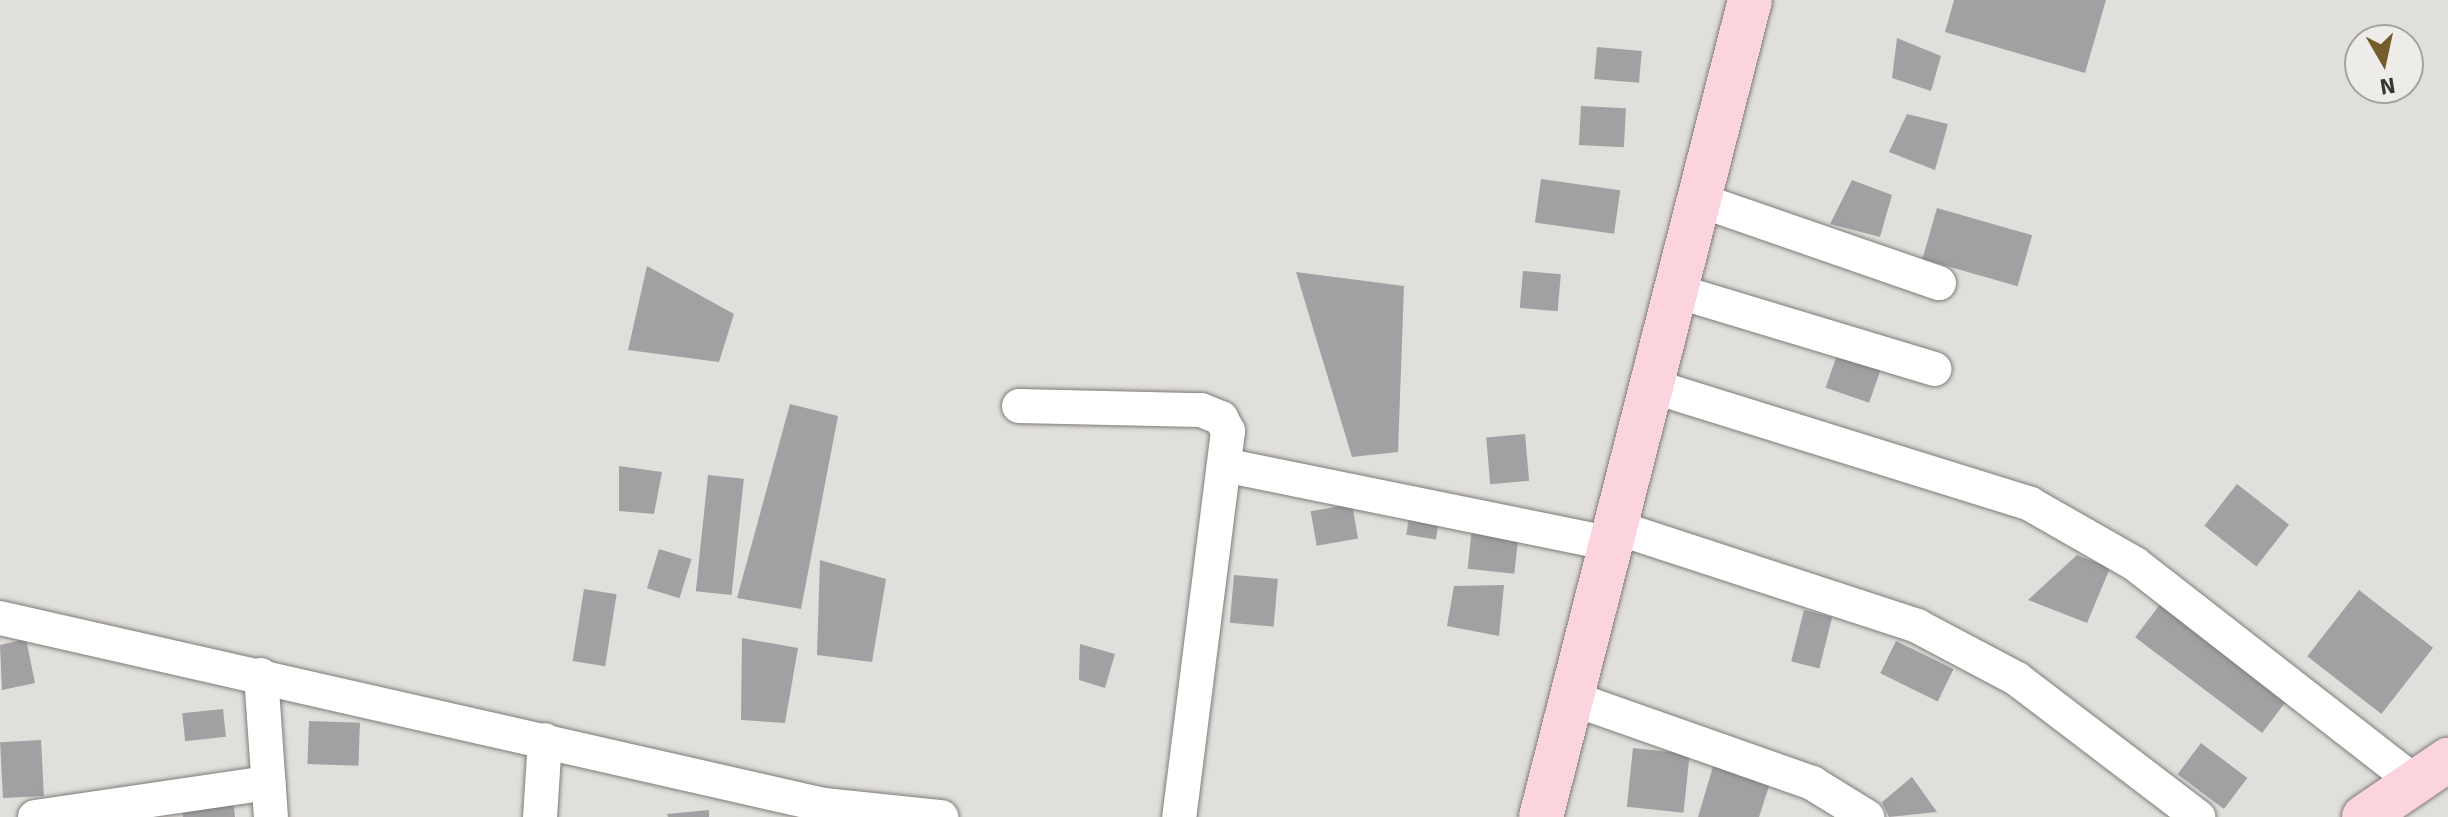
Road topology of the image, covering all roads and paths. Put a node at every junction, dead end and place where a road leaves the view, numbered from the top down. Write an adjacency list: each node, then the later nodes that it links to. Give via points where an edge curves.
1 (1750, 0): 2 (main road)
2 (1699, 200): 3 (street); 4 (main road)
3 (1939, 283)
4 (1676, 291): 5 (street); 6 (main road)
5 (1935, 369)
6 (1652, 386): 9 (main road); 14 (street, via 2030,504 2135,564)
7 (1019, 406): 8 (street, via 1201,410 1221,418 1228,431)
8 (1224, 465): 9 (street); 21 (street)
9 (1612, 535): 12 (main road); 24 (street, via 1917,626 2017,679)
10 (0, 618): 11 (street)
11 (261, 675): 13 (street); 15 (street)
12 (1571, 698): 22 (main road); 23 (street, via 1812,783)
13 (545, 740): 16 (street); 19 (street)
14 (2431, 770): 25 (main road)
15 (269, 783): 17 (street); 18 (street)
16 (824, 811): 20 (street)
17 (35, 817)
18 (271, 817)
19 (540, 817)
20 (941, 817)
21 (1179, 817)
22 (1541, 817)
23 (1867, 817)
24 (2198, 817)
25 (2364, 817)

